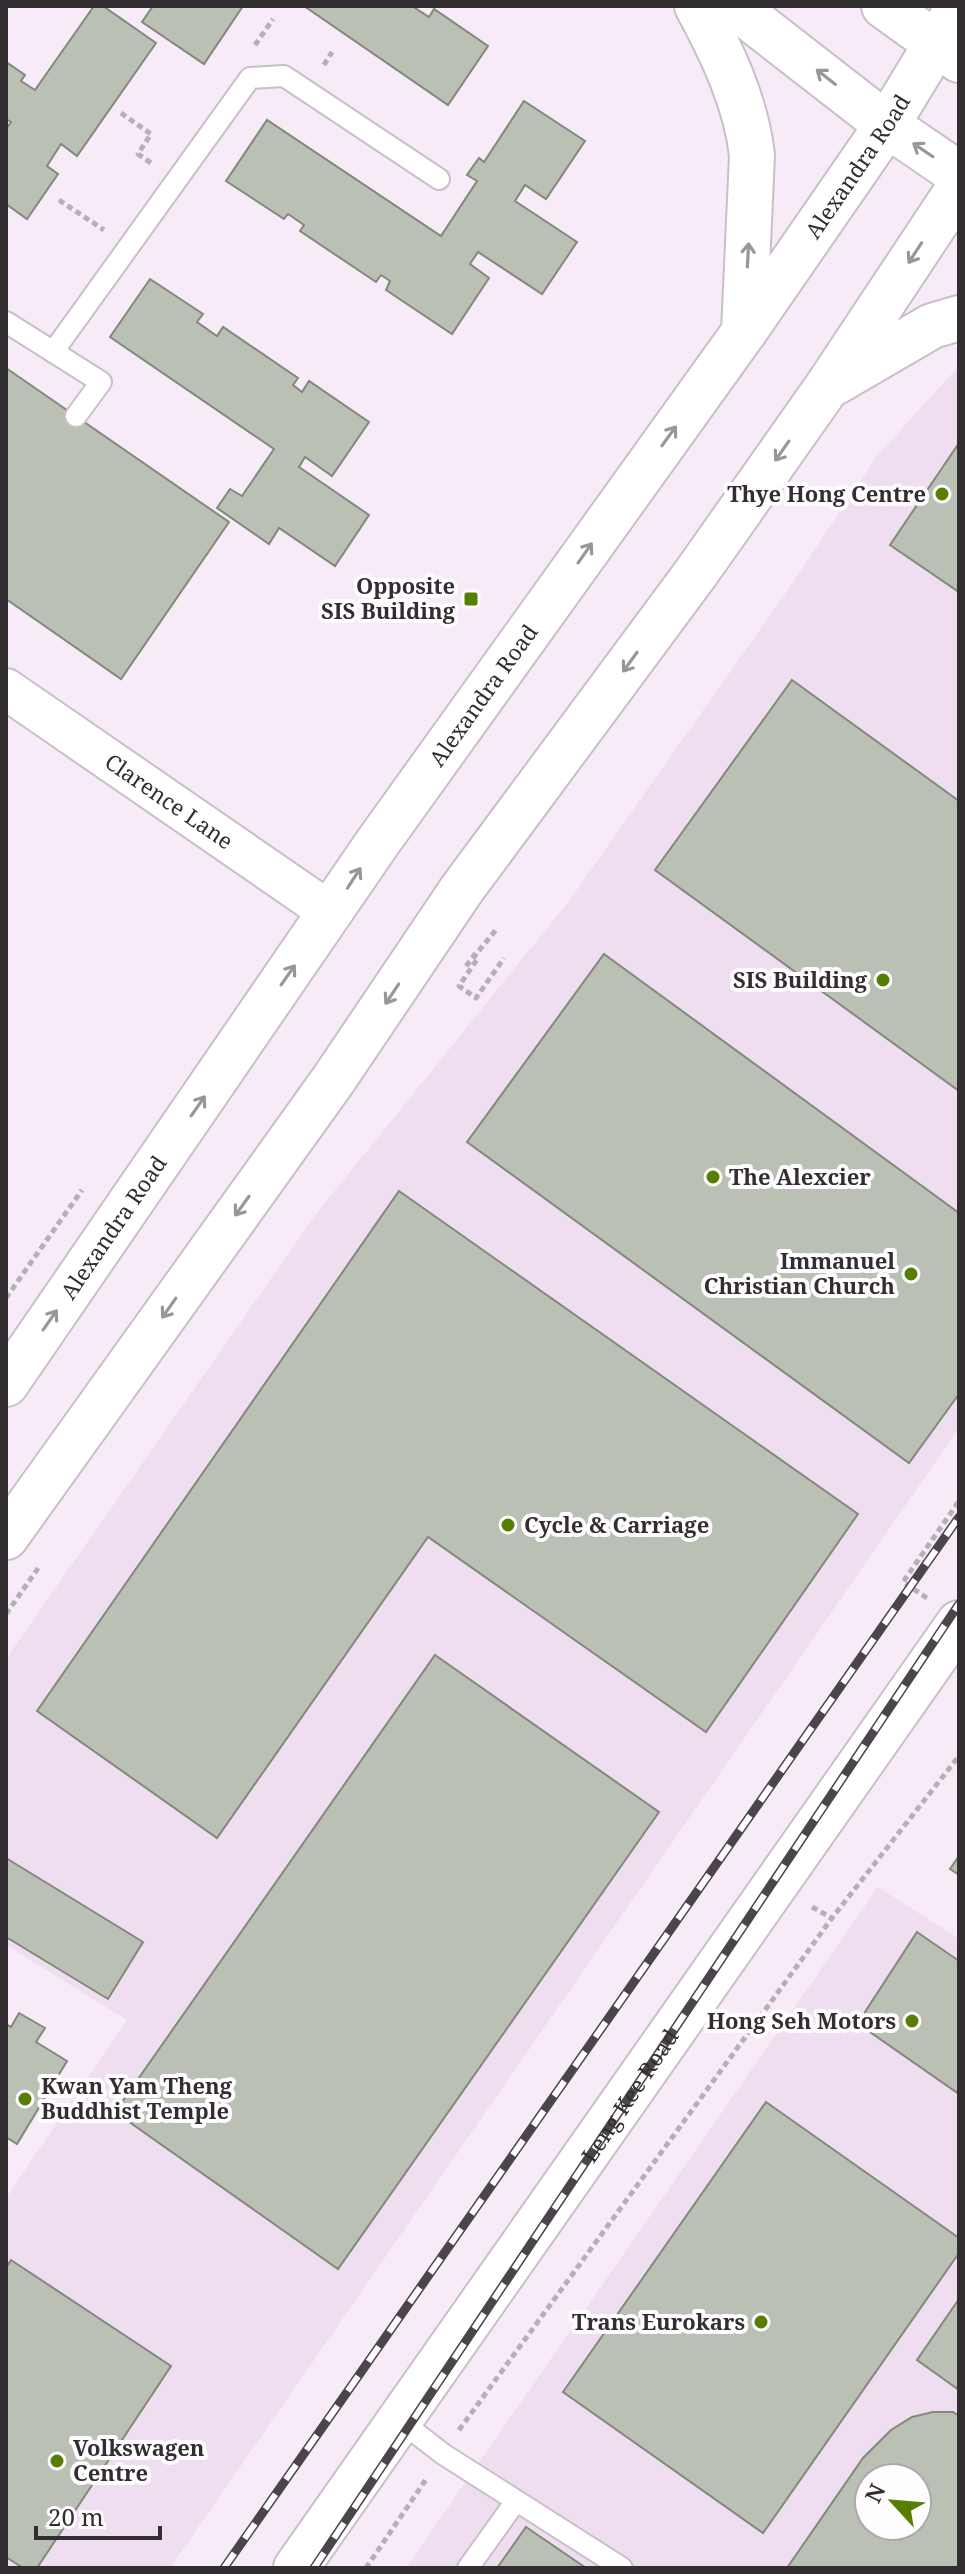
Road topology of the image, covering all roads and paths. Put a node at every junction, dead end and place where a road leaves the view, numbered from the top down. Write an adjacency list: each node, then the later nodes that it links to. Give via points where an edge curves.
1 (697, 6): 14 (main road, one-way to 1, via 749,129 722,51)
2 (734, 6): 6 (main road, one-way to 2)
3 (884, 6): 5 (main road)
4 (959, 6): 5 (main road, Alexandra Road)
5 (947, 52): 6 (main road, Alexandra Road)
6 (887, 125): 7 (main road, one-way to 6); 14 (main road, Alexandra Road)
7 (959, 174)
8 (439, 179): 15 (lane, via 284,76 250,78)
9 (959, 188): 16 (main road, one-way to 16)
10 (59, 200): 11 (path)
11 (106, 232)
12 (959, 318): 16 (main road, via 932,326)
13 (6, 322): 15 (lane)
14 (744, 332): 19 (main road, Alexandra Road, one-way to 14)
15 (53, 352): 17 (lane, via 101,382)
16 (827, 387): 26 (main road, one-way to 26, via 462,889 334,1079)
17 (76, 416)
18 (6, 689): 19 (street, Clarence Lane)
19 (331, 913): 24 (main road, Alexandra Road, one-way to 19)
20 (496, 930): 21 (path)
21 (485, 944)
22 (478, 958): 23 (path, via 459,986 476,998)
23 (504, 958)
24 (6, 1384)
25 (959, 1501): 27 (path, via 903,1582)
26 (6, 1537)
27 (950, 1622): 29 (main road, Leng Kee Road)
28 (959, 1756): 30 (path, via 832,1918)
29 (399, 2420): 30 (lane); 32 (main road, Leng Kee Road)
30 (443, 2454): 31 (lane); 33 (path)
31 (516, 2501): 34 (lane); 35 (lane)
32 (296, 2568)
33 (366, 2568)
34 (468, 2568)
35 (622, 2568)

